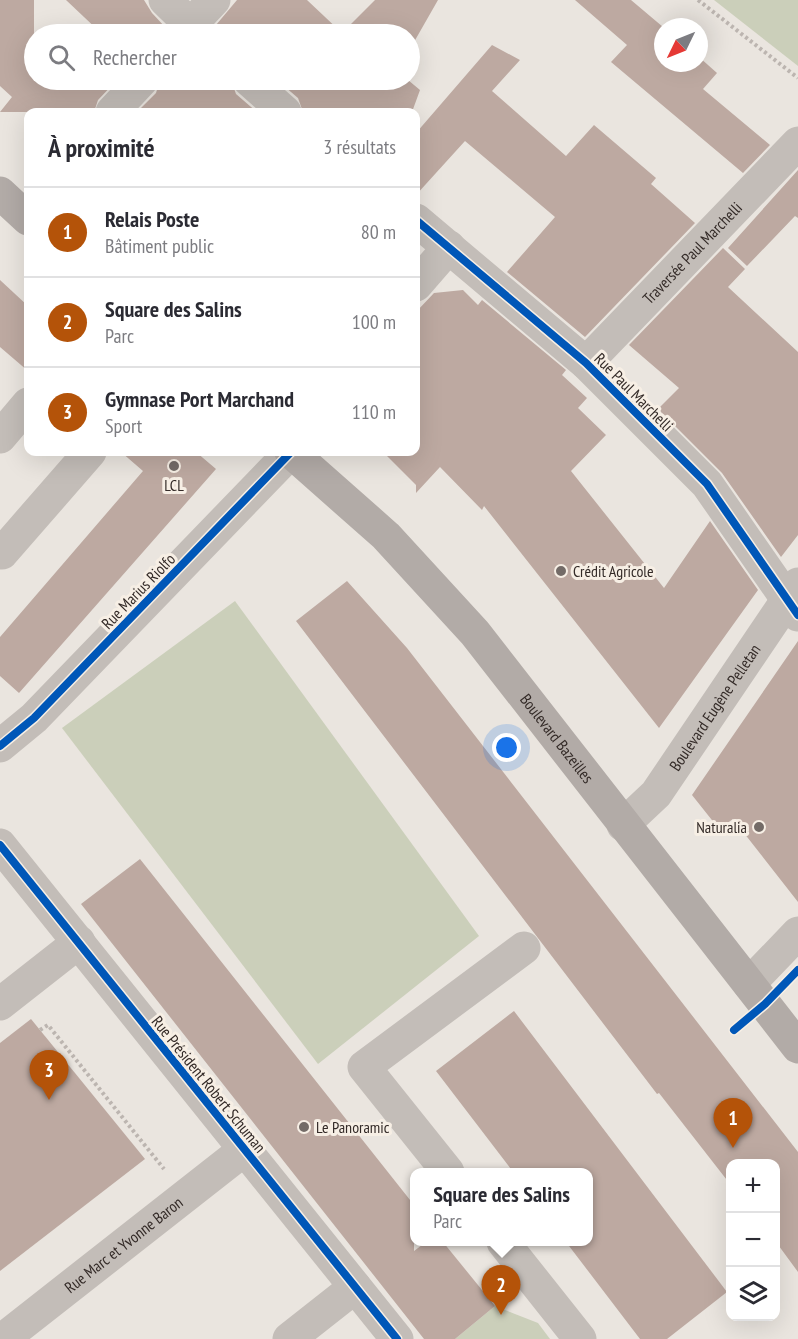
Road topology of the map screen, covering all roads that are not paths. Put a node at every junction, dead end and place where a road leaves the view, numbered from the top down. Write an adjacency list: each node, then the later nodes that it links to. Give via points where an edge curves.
1 (165, 0): 3 (street)
2 (214, 0): 4 (street)
3 (185, 24)
4 (196, 24)
5 (132, 90): 7 (street)
6 (260, 90): 8 (street)
7 (116, 108)
8 (280, 108)
9 (798, 143): 13 (street, Traversée Paul Marchelli)
10 (420, 223): 11 (street, Rue Paul Marchelli)
11 (449, 247): 12 (street); 13 (street, Rue Paul Marchelli)
12 (420, 280)
13 (586, 363): 20 (street, Rue Paul Marchelli, via 707,484)
14 (24, 409): 15 (street)
15 (0, 437)
16 (87, 456): 19 (street)
17 (287, 456): 21 (street, Rue Marius Riolfo, via 34,718)
18 (296, 456): 22 (main road, Boulevard Bazeilles, via 386,536 475,633)
19 (0, 551)
20 (794, 600): 22 (street, Boulevard Eugène Pelletan, via 656,794)
21 (0, 746)
22 (623, 825): 27 (main road, Boulevard Bazeilles)
23 (0, 845): 25 (street, Rue Président Robert Schuman)
24 (798, 933): 27 (street)
25 (79, 942): 28 (street); 30 (street, Rue Président Robert Schuman)
26 (524, 948): 31 (street, via 364,1067)
27 (749, 984): 29 (main road, Boulevard Bazeilles)
28 (4, 992)
29 (798, 1047)
30 (244, 1150): 33 (street, Rue Président Robert Schuman); 34 (street, Rue Marc et Yvonne Baron)
31 (444, 1168)
32 (506, 1246): 37 (street)
33 (355, 1287): 35 (street); 36 (street, Rue Président Robert Schuman)
34 (3, 1339)
35 (289, 1339)
36 (397, 1339)
37 (580, 1339)

